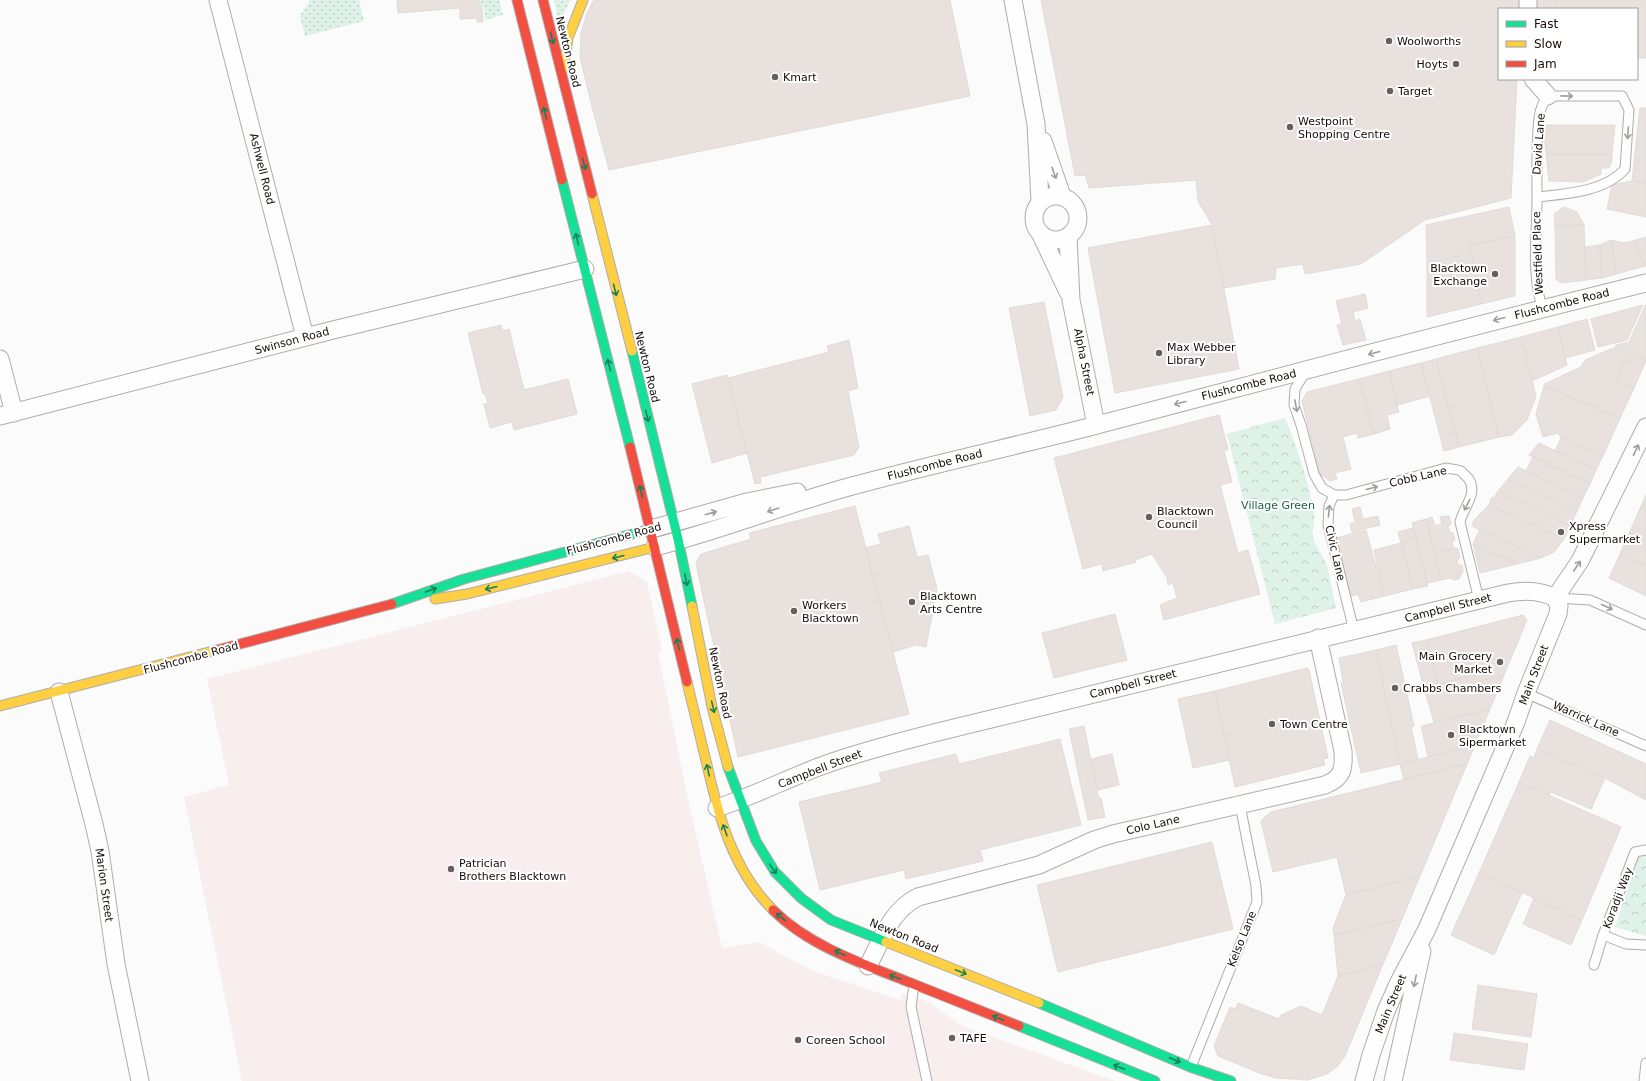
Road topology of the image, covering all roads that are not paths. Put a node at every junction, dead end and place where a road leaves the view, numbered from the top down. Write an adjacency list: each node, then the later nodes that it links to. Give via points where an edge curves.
1 (218, 0): 19 (street, Ashwell Road)
2 (517, 0): 15 (main road, one-way to 2)
3 (542, 0): 6 (main road, Newton Road, one-way to 6)
4 (583, 0): 6 (main road, via 568,38)
5 (1013, 0): 9 (street)
6 (562, 79): 27 (main road, Newton Road, one-way to 27)
7 (1534, 80): 8 (street)
8 (1548, 96): 11 (lane, David Lane, via 1542,103 1539,117); 11 (lane, one-way to 11, via 1622,96 1629,110 1625,169 1616,177 1585,190)
9 (1036, 124): 10 (street, one-way to 10); 12 (street)
10 (1062, 196): 12 (street, via 1051,196); 14 (street, via 1074,204 1078,217 1076,228)
11 (1537, 197): 18 (lane, Westfield Place, via 1537,292)
12 (1040, 202): 13 (street, via 1034,213 1034,220)
13 (1041, 235): 14 (street, via 1055,240); 17 (street, Alpha Street)
14 (1068, 237): 17 (street, Alpha Street)
15 (585, 269): 19 (street, Swinson Road); 28 (main road, one-way to 15)
16 (1646, 283): 18 (street, Flushcombe Road)
17 (1071, 300): 23 (street, Alpha Street)
18 (1544, 308): 21 (street, Flushcombe Road, one-way to 21)
19 (305, 337): 22 (street, Swinson Road)
20 (0, 359): 22 (street)
21 (1306, 371): 23 (street, Flushcombe Road, one-way to 23); 26 (lane, one-way to 26, via 1295,389 1294,405 1314,474 1322,488)
22 (7, 415)
23 (1096, 425): 25 (street, Flushcombe Road)
24 (1646, 427): 31 (street, one-way to 24, via 1580,562)
25 (851, 486): 27 (street, Flushcombe Road, one-way to 25, via 747,502 807,490); 29 (street, Flushcombe Road, one-way to 29)
26 (1334, 495): 32 (lane, Cobb Lane, one-way to 32, via 1446,468 1462,472 1472,489 1460,522); 35 (lane, Civic Lane, one-way to 26, via 1328,525 1329,506)
27 (674, 523): 28 (street, Flushcombe Road); 29 (main road, Newton Road)
28 (651, 529): 30 (main road); 33 (main road, Flushcombe Road, one-way to 28, via 464,579)
29 (678, 541): 30 (street, Flushcombe Road); 41 (main road, Newton Road, one-way to 41, via 720,740)
30 (655, 547): 33 (main road, Flushcombe Road, one-way to 33, via 467,594); 43 (main road, one-way to 30)
31 (1555, 598): 32 (street, Campbell Street, via 1545,593 1520,591); 34 (lane, one-way to 34, via 1590,600); 38 (street, Main Street, via 1559,606 1558,614)
32 (1479, 600): 35 (street, Campbell Street)
33 (381, 608): 37 (main road, Flushcombe Road)
34 (1646, 625)
35 (1354, 630): 36 (street, Campbell Street)
36 (1318, 638): 41 (street, Campbell Street, via 872,749 823,765); 42 (street, Colo Lane, via 1343,751 1341,774 1325,784)
37 (59, 692): 39 (main road, Flushcombe Road); 55 (street, Marion Street, via 94,824 116,964)
38 (1526, 693): 40 (lane, Warrick Lane); 45 (street, Main Street)
39 (0, 706)
40 (1646, 746)
41 (740, 801): 43 (street, Campbell Street); 47 (main road, Newton Road, one-way to 47, via 761,852 792,891 831,920)
42 (1240, 805): 47 (street, Colo Lane, via 1113,834 1033,867 918,897 901,908); 53 (lane, Kelso Lane, via 1257,902)
43 (717, 808): 50 (main road, one-way to 43, via 813,940 779,916 762,899 744,874 732,851)
44 (1646, 850): 46 (lane, Koradji Way, via 1635,852)
45 (1427, 930): 59 (street, Main Street, via 1386,1011); 60 (street, Main Street, one-way to 60)
46 (1604, 935): 48 (lane, Koradji Way, via 1626,944); 49 (lane)
47 (882, 940): 50 (street, Colo Lane); 53 (main road, Newton Road, one-way to 53)
48 (1646, 945)
49 (1594, 965)
50 (868, 966): 51 (main road, one-way to 50)
51 (914, 984): 56 (lane, via 911,1007); 57 (main road, one-way to 51, via 1073,1044)
52 (1646, 1063): 54 (lane)
53 (1190, 1067): 58 (main road, Newton Road)
54 (1644, 1079)
55 (140, 1081)
56 (927, 1081)
57 (1155, 1081)
58 (1230, 1081)
59 (1364, 1081)
60 (1393, 1081)

